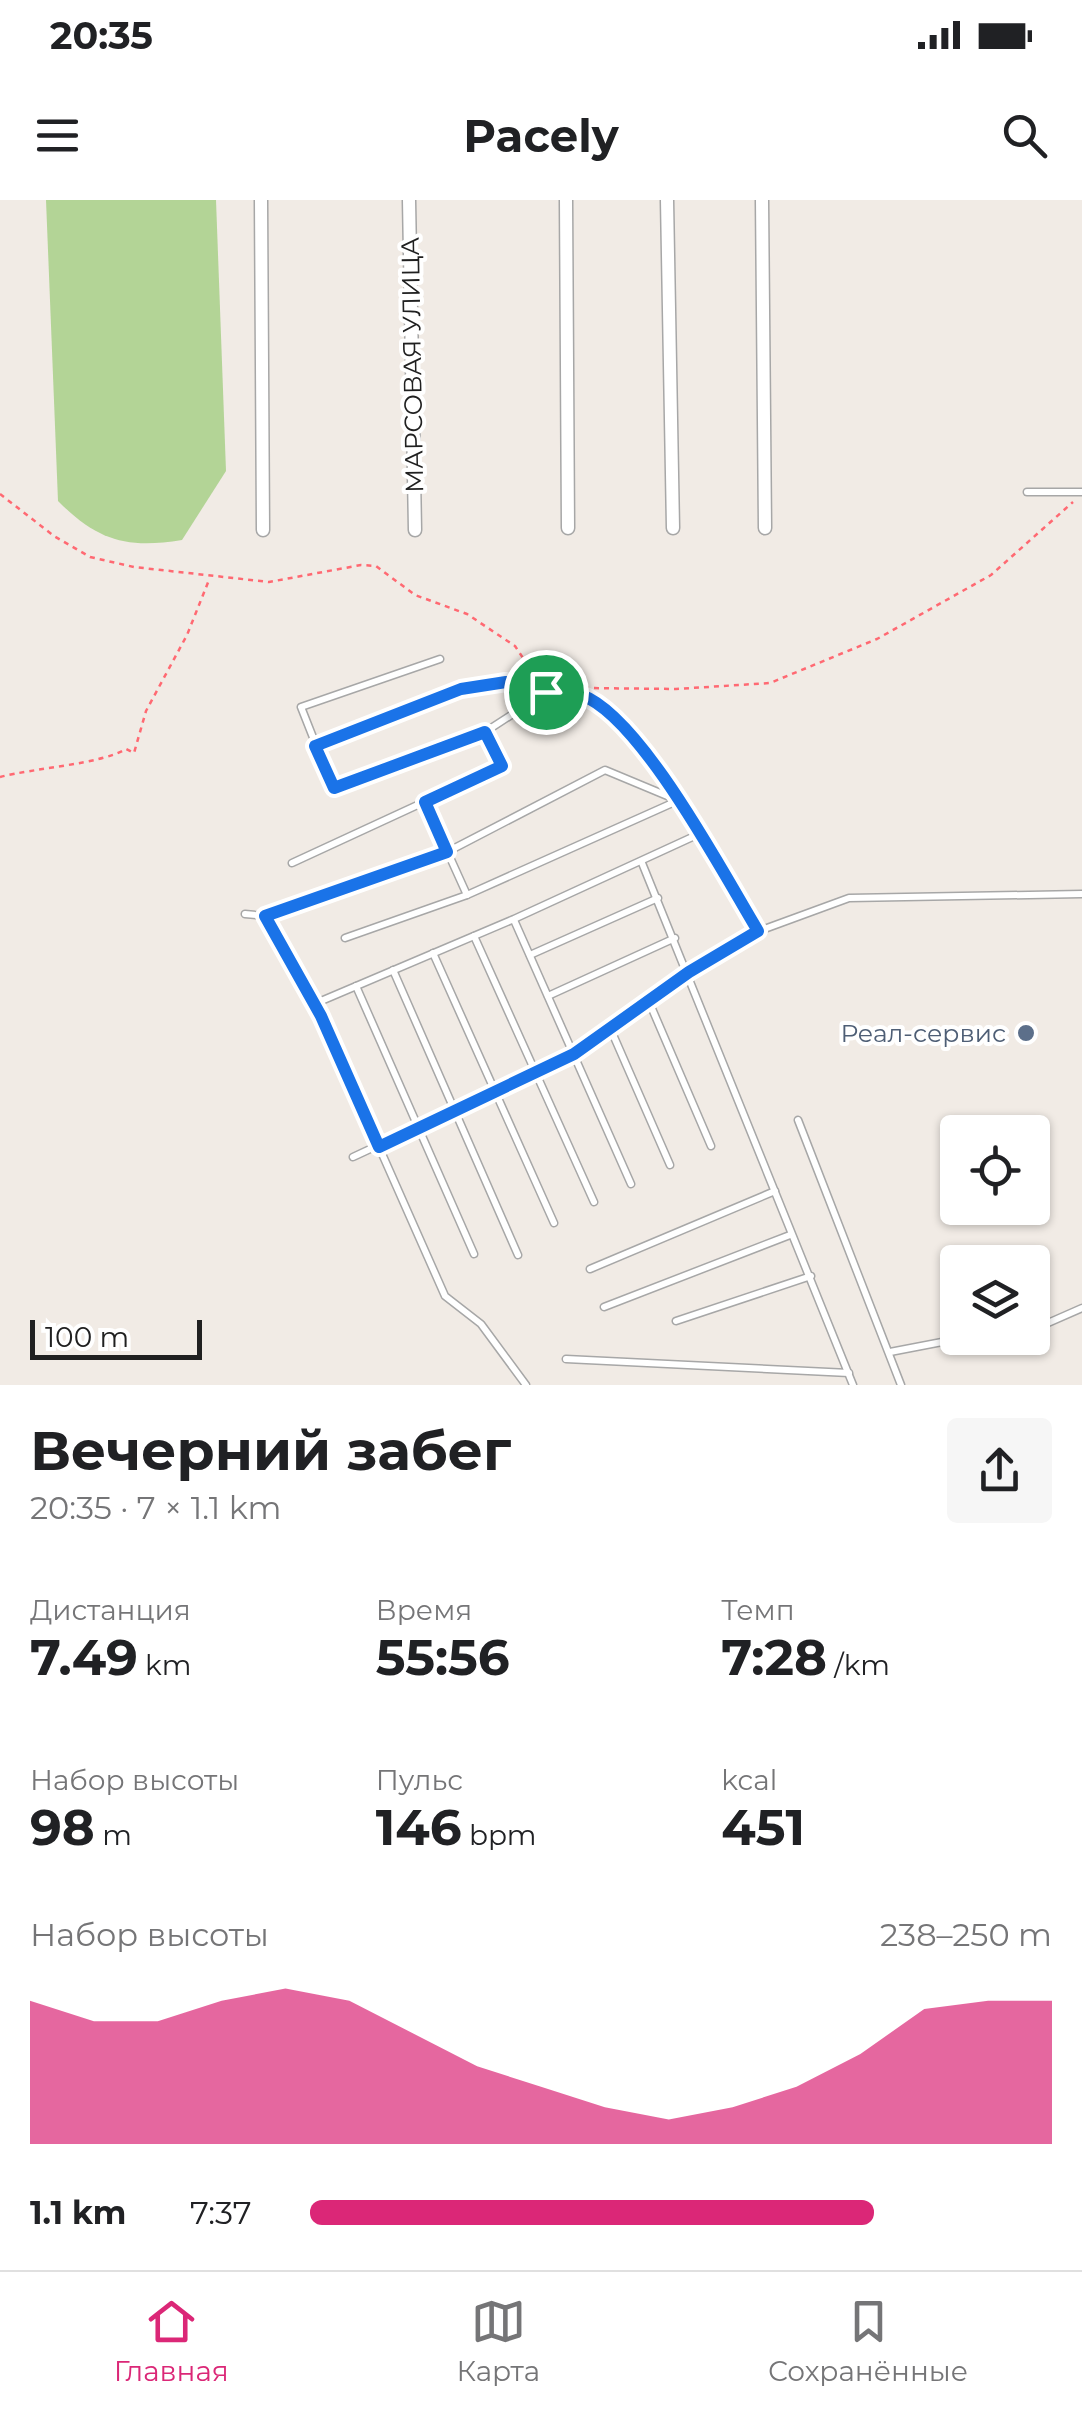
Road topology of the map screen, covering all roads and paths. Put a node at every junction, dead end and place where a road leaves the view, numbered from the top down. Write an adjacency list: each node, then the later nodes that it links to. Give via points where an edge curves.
1 (261, 200): 12 (street)
2 (409, 200): 13 (street, МАРСОВАЯ УЛИЦА)
3 (566, 200): 9 (street)
4 (667, 200): 10 (street)
5 (762, 200): 11 (street)
6 (1027, 492): 8 (lane)
7 (0, 494): 14 (path, via 90,557)
8 (1082, 494): 16 (path, via 990,575 877,640 770,683)
9 (568, 528)
10 (674, 528)
11 (765, 528)
12 (263, 530)
13 (415, 530)
14 (210, 577): 17 (path, via 269,582 376,566 415,595 467,614 515,646); 20 (path, via 146,710 134,752)
15 (440, 659): 19 (lane, via 300,707)
16 (574, 689)
17 (546, 692): 18 (lane); 19 (lane, via 506,682 461,689); 21 (lane, via 581,695 618,720)
18 (485, 732): 19 (lane, via 334,788); 22 (lane, via 502,766)
19 (315, 746)
20 (0, 778)
21 (678, 801): 23 (lane); 24 (lane, via 605,770); 27 (lane)
22 (425, 802): 24 (lane); 26 (lane)
23 (698, 834): 25 (lane); 33 (lane)
24 (447, 852): 27 (lane); 31 (lane)
25 (642, 862): 29 (lane); 32 (lane)
26 (292, 864)
27 (467, 894): 35 (lane)
28 (1082, 894): 33 (lane, via 849,898)
29 (658, 898): 36 (lane); 38 (lane)
30 (245, 914): 31 (lane)
31 (265, 916): 43 (lane)
32 (514, 920): 34 (lane); 38 (lane)
33 (758, 931): 40 (lane)
34 (474, 936): 37 (lane); 47 (lane)
35 (344, 938)
36 (675, 938): 40 (lane); 42 (lane)
37 (433, 954): 39 (lane); 48 (lane)
38 (530, 955): 42 (lane)
39 (393, 970): 41 (lane); 49 (lane)
40 (689, 972): 44 (lane); 57 (lane)
41 (356, 986): 43 (lane); 51 (lane)
42 (548, 996): 46 (lane)
43 (314, 1004): 53 (lane)
44 (650, 1004): 45 (lane); 52 (lane)
45 (611, 1030): 46 (lane); 55 (lane)
46 (574, 1054): 47 (lane); 56 (lane)
47 (535, 1072): 48 (lane); 58 (lane)
48 (495, 1090): 49 (lane); 59 (lane)
49 (457, 1108): 51 (lane); 62 (lane)
50 (798, 1120): 70 (lane)
51 (416, 1128): 53 (lane); 61 (lane)
52 (712, 1146)
53 (379, 1147): 54 (lane); 73 (lane, via 445,1296 481,1324)
54 (353, 1157)
55 (670, 1165)
56 (631, 1184)
57 (774, 1191): 60 (lane); 63 (lane)
58 (594, 1202)
59 (554, 1224)
60 (790, 1235): 64 (lane); 65 (lane)
61 (474, 1254)
62 (518, 1255)
63 (590, 1270)
64 (811, 1276): 67 (lane); 72 (lane)
65 (604, 1308)
66 (1082, 1308): 68 (lane)
67 (676, 1321)
68 (1050, 1322)
69 (940, 1342): 70 (lane)
70 (890, 1352): 75 (lane)
71 (566, 1359): 72 (lane)
72 (849, 1373): 74 (lane)
73 (526, 1385)
74 (853, 1385)
75 (901, 1385)

